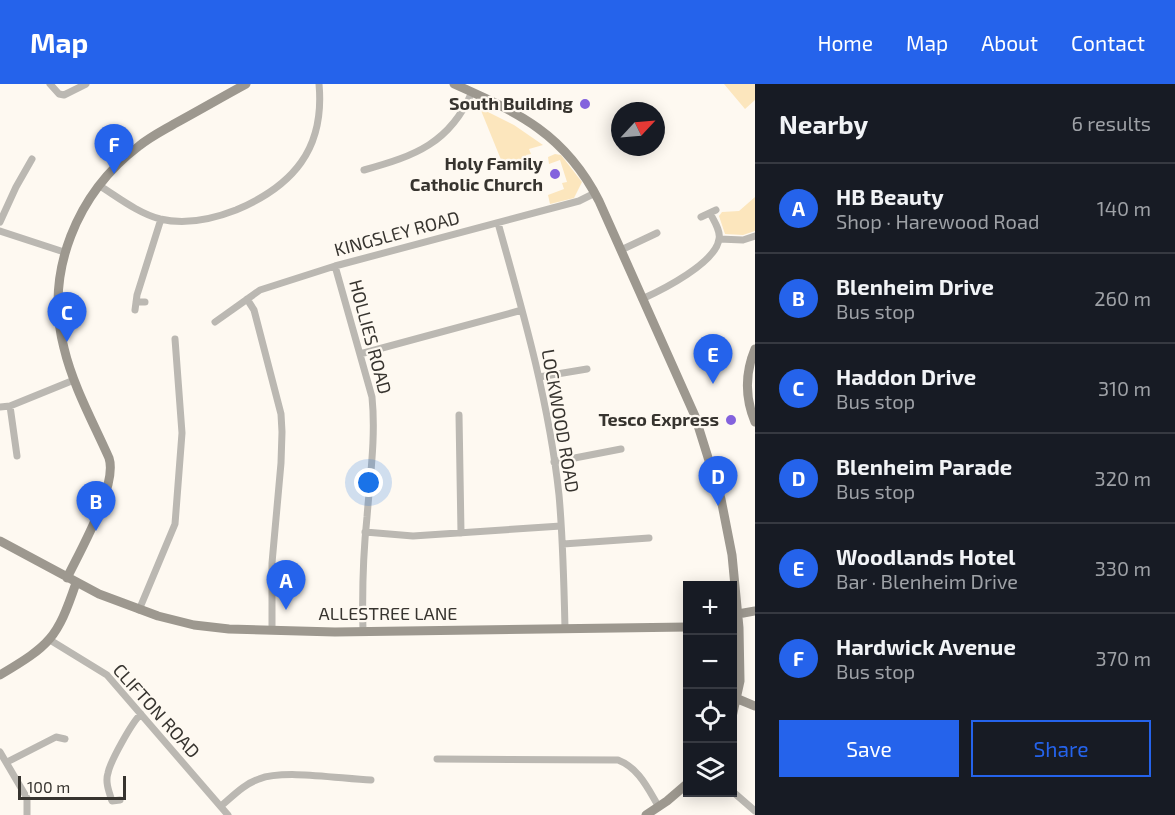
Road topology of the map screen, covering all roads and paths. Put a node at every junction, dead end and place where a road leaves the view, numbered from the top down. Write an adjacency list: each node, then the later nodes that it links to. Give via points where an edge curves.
1 (50, 84): 2 (street, via 64,95)
2 (86, 84)
3 (246, 84): 9 (street, via 142,143 121,160)
4 (319, 84): 12 (street, via 315,137 301,164 284,182 266,195 223,214 193,220)
5 (454, 84): 6 (street)
6 (472, 92): 8 (street, via 457,120 438,139 404,157); 10 (street, via 524,117 545,132 573,161)
7 (33, 159): 13 (street)
8 (364, 170)
9 (100, 186): 12 (street); 20 (street, via 76,223)
10 (595, 193): 14 (street, KINGSLEY ROAD); 19 (street)
11 (700, 217): 18 (street, via 713,211)
12 (161, 219): 24 (street)
13 (0, 222)
14 (498, 223): 21 (street, KINGSLEY ROAD); 27 (street, LOCKWOOD ROAD)
15 (0, 231): 20 (street)
16 (657, 233): 19 (street)
17 (755, 236): 18 (street, via 744,240)
18 (719, 239): 23 (street, via 712,252 685,276)
19 (621, 250): 23 (street)
20 (64, 252): 34 (street, via 58,318)
21 (335, 266): 22 (street, KINGSLEY ROAD, via 260,290); 31 (street, HOLLIES ROAD)
22 (247, 299): 28 (street, KINGSLEY ROAD); 55 (street, via 254,310 281,414)
23 (642, 299): 51 (street, via 692,408 711,464 731,544)
24 (136, 302): 25 (street); 26 (street)
25 (145, 302)
26 (135, 310)
27 (522, 310): 31 (street); 33 (street, LOCKWOOD ROAD)
28 (215, 322)
29 (176, 339): 49 (street, via 182,434 175,524)
30 (755, 349): 38 (street, via 747,385)
31 (360, 354): 43 (street, HOLLIES ROAD, via 372,397 374,425)
32 (587, 369): 33 (street)
33 (539, 377): 41 (street, LOCKWOOD ROAD)
34 (74, 380): 35 (street); 48 (street, via 112,469)
35 (10, 406): 36 (street); 40 (street)
36 (0, 407)
37 (459, 415): 44 (street)
38 (755, 422)
39 (621, 449): 41 (street)
40 (17, 456)
41 (554, 462): 42 (street, LOCKWOOD ROAD)
42 (561, 526): 44 (street); 47 (street, LOCKWOOD ROAD)
43 (365, 532): 44 (street, via 413,536); 56 (street, HOLLIES ROAD)
44 (461, 533)
45 (649, 537): 47 (street)
46 (0, 541): 48 (street, ALLESTREE LANE)
47 (562, 544): 54 (street, LOCKWOOD ROAD)
48 (72, 580): 49 (street, ALLESTREE LANE); 58 (street, via 59,628)
49 (139, 610): 55 (street, ALLESTREE LANE, via 194,626)
50 (755, 610): 51 (street)
51 (738, 614): 52 (street)
52 (737, 621)
53 (683, 627): 54 (street, ALLESTREE LANE)
54 (565, 628): 56 (street, ALLESTREE LANE)
55 (272, 630): 56 (street, ALLESTREE LANE)
56 (363, 632)
57 (737, 635): 60 (street, via 741,664)
58 (50, 640): 59 (street, via 33,656); 63 (street, CLIFTON ROAD, via 107,675)
59 (0, 675)
60 (738, 699): 61 (street); 62 (street)
61 (737, 702)
62 (755, 706)
63 (141, 714): 71 (street, via 108,773 112,801); 72 (street, CLIFTON ROAD)
64 (65, 739): 67 (street, via 56,737)
65 (0, 752): 67 (street)
66 (437, 759): 73 (street, via 618,760 638,773)
67 (6, 762): 75 (street, via 27,798)
68 (371, 780): 72 (street, via 271,776 250,783)
69 (683, 786): 73 (street)
70 (737, 795): 74 (street)
71 (120, 800)
72 (221, 806): 76 (street, CLIFTON ROAD)
73 (659, 807): 77 (street)
74 (755, 811)
75 (27, 815)
76 (228, 815)
77 (646, 815)

